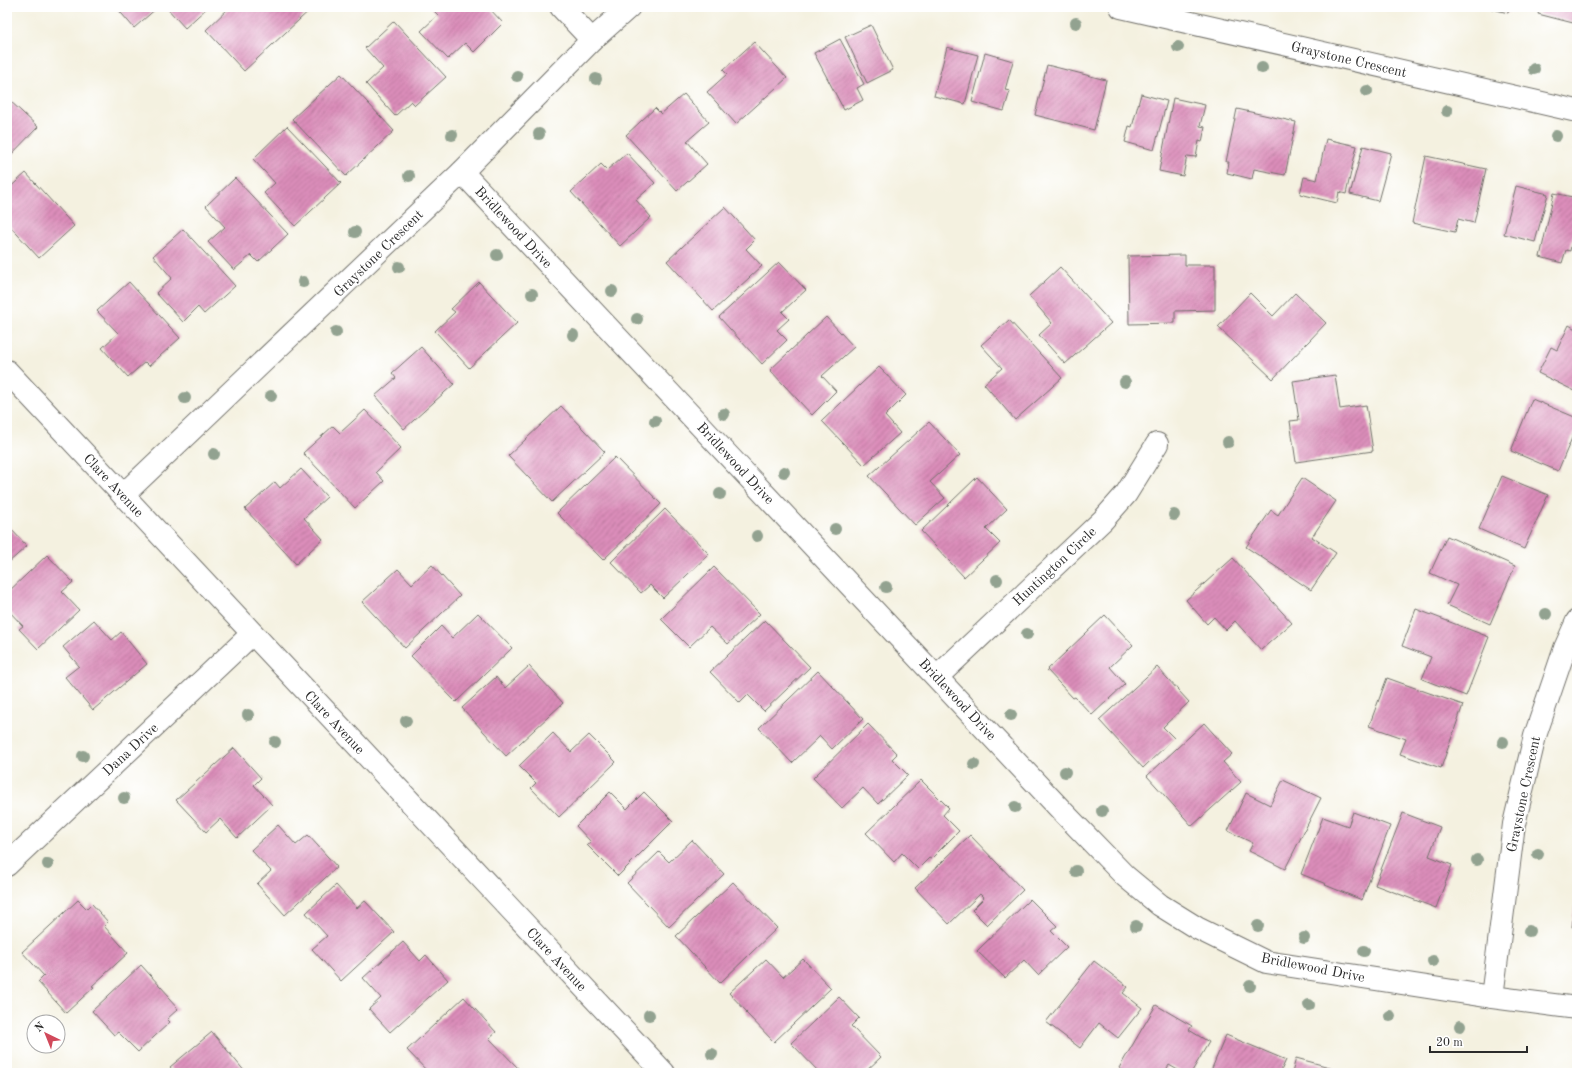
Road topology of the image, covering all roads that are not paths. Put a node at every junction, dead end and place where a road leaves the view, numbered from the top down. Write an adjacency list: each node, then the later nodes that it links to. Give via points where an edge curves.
1 (561, 7): 4 (street)
2 (629, 7): 4 (street, Graystone Crescent)
3 (1121, 7): 5 (street, Graystone Crescent)
4 (592, 40): 6 (street, Graystone Crescent)
5 (1577, 111)
6 (462, 172): 9 (street, Graystone Crescent); 12 (street, Bridlewood Drive)
7 (7, 371): 9 (street, Clare Avenue)
8 (1157, 444): 12 (street, Huntington Circle, via 1126,494 1103,520)
9 (123, 495): 11 (street, Clare Avenue)
10 (1577, 621): 14 (street, Graystone Crescent, via 1535,736 1514,824)
11 (252, 634): 13 (street, Dana Drive); 16 (street, Clare Avenue)
12 (937, 676): 14 (street, Bridlewood Drive, via 1125,876 1160,905 1197,928 1266,962)
13 (7, 865)
14 (1492, 997): 15 (street, Bridlewood Drive)
15 (1577, 1008)
16 (664, 1073)

